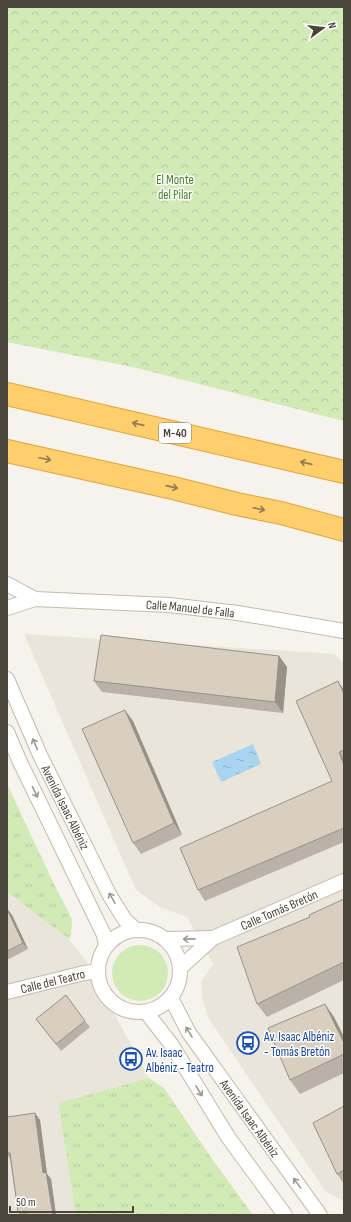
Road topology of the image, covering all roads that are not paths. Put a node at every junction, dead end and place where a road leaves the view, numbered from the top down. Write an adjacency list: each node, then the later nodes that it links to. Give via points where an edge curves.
1 (7, 394): 3 (highway, M-40, one-way to 1)
2 (7, 450): 4 (highway, one-way to 4)
3 (344, 472)
4 (311, 521): 5 (highway); 6 (highway)
5 (344, 530)
6 (344, 537)
7 (7, 584): 8 (street, Calle Manuel de Falla)
8 (35, 599): 9 (street, Calle Manuel de Falla); 10 (street, Calle Manuel de Falla, via 169,605 238,613)
9 (7, 608)
10 (344, 631)
11 (7, 679): 14 (street, Avenida Isaac Albéniz, one-way to 11, via 125,920 110,896 40,755)
12 (7, 732): 17 (street, Avenida Isaac Albéniz, one-way to 17, via 104,935)
13 (344, 882): 15 (street, Calle Tomás Bretón)
14 (135, 929): 16 (street, via 152,931); 17 (street, via 119,934)
15 (213, 938): 16 (street, Calle Tomás Bretón, one-way to 16); 18 (street, Calle Tomás Bretón)
16 (166, 939): 18 (street, via 176,952)
17 (106, 946): 19 (street)
18 (181, 967): 21 (street, via 179,984)
19 (98, 970): 20 (street, Calle del Teatro); 22 (street, via 100,985 118,1007 132,1012)
20 (7, 992)
21 (171, 998): 22 (street, via 160,1007); 24 (street, Avenida Isaac Albéniz, one-way to 21, via 189,1033)
22 (146, 1012): 23 (street, Avenida Isaac Albéniz, one-way to 23, via 171,1044 228,1137)
23 (285, 1215)
24 (320, 1215)

